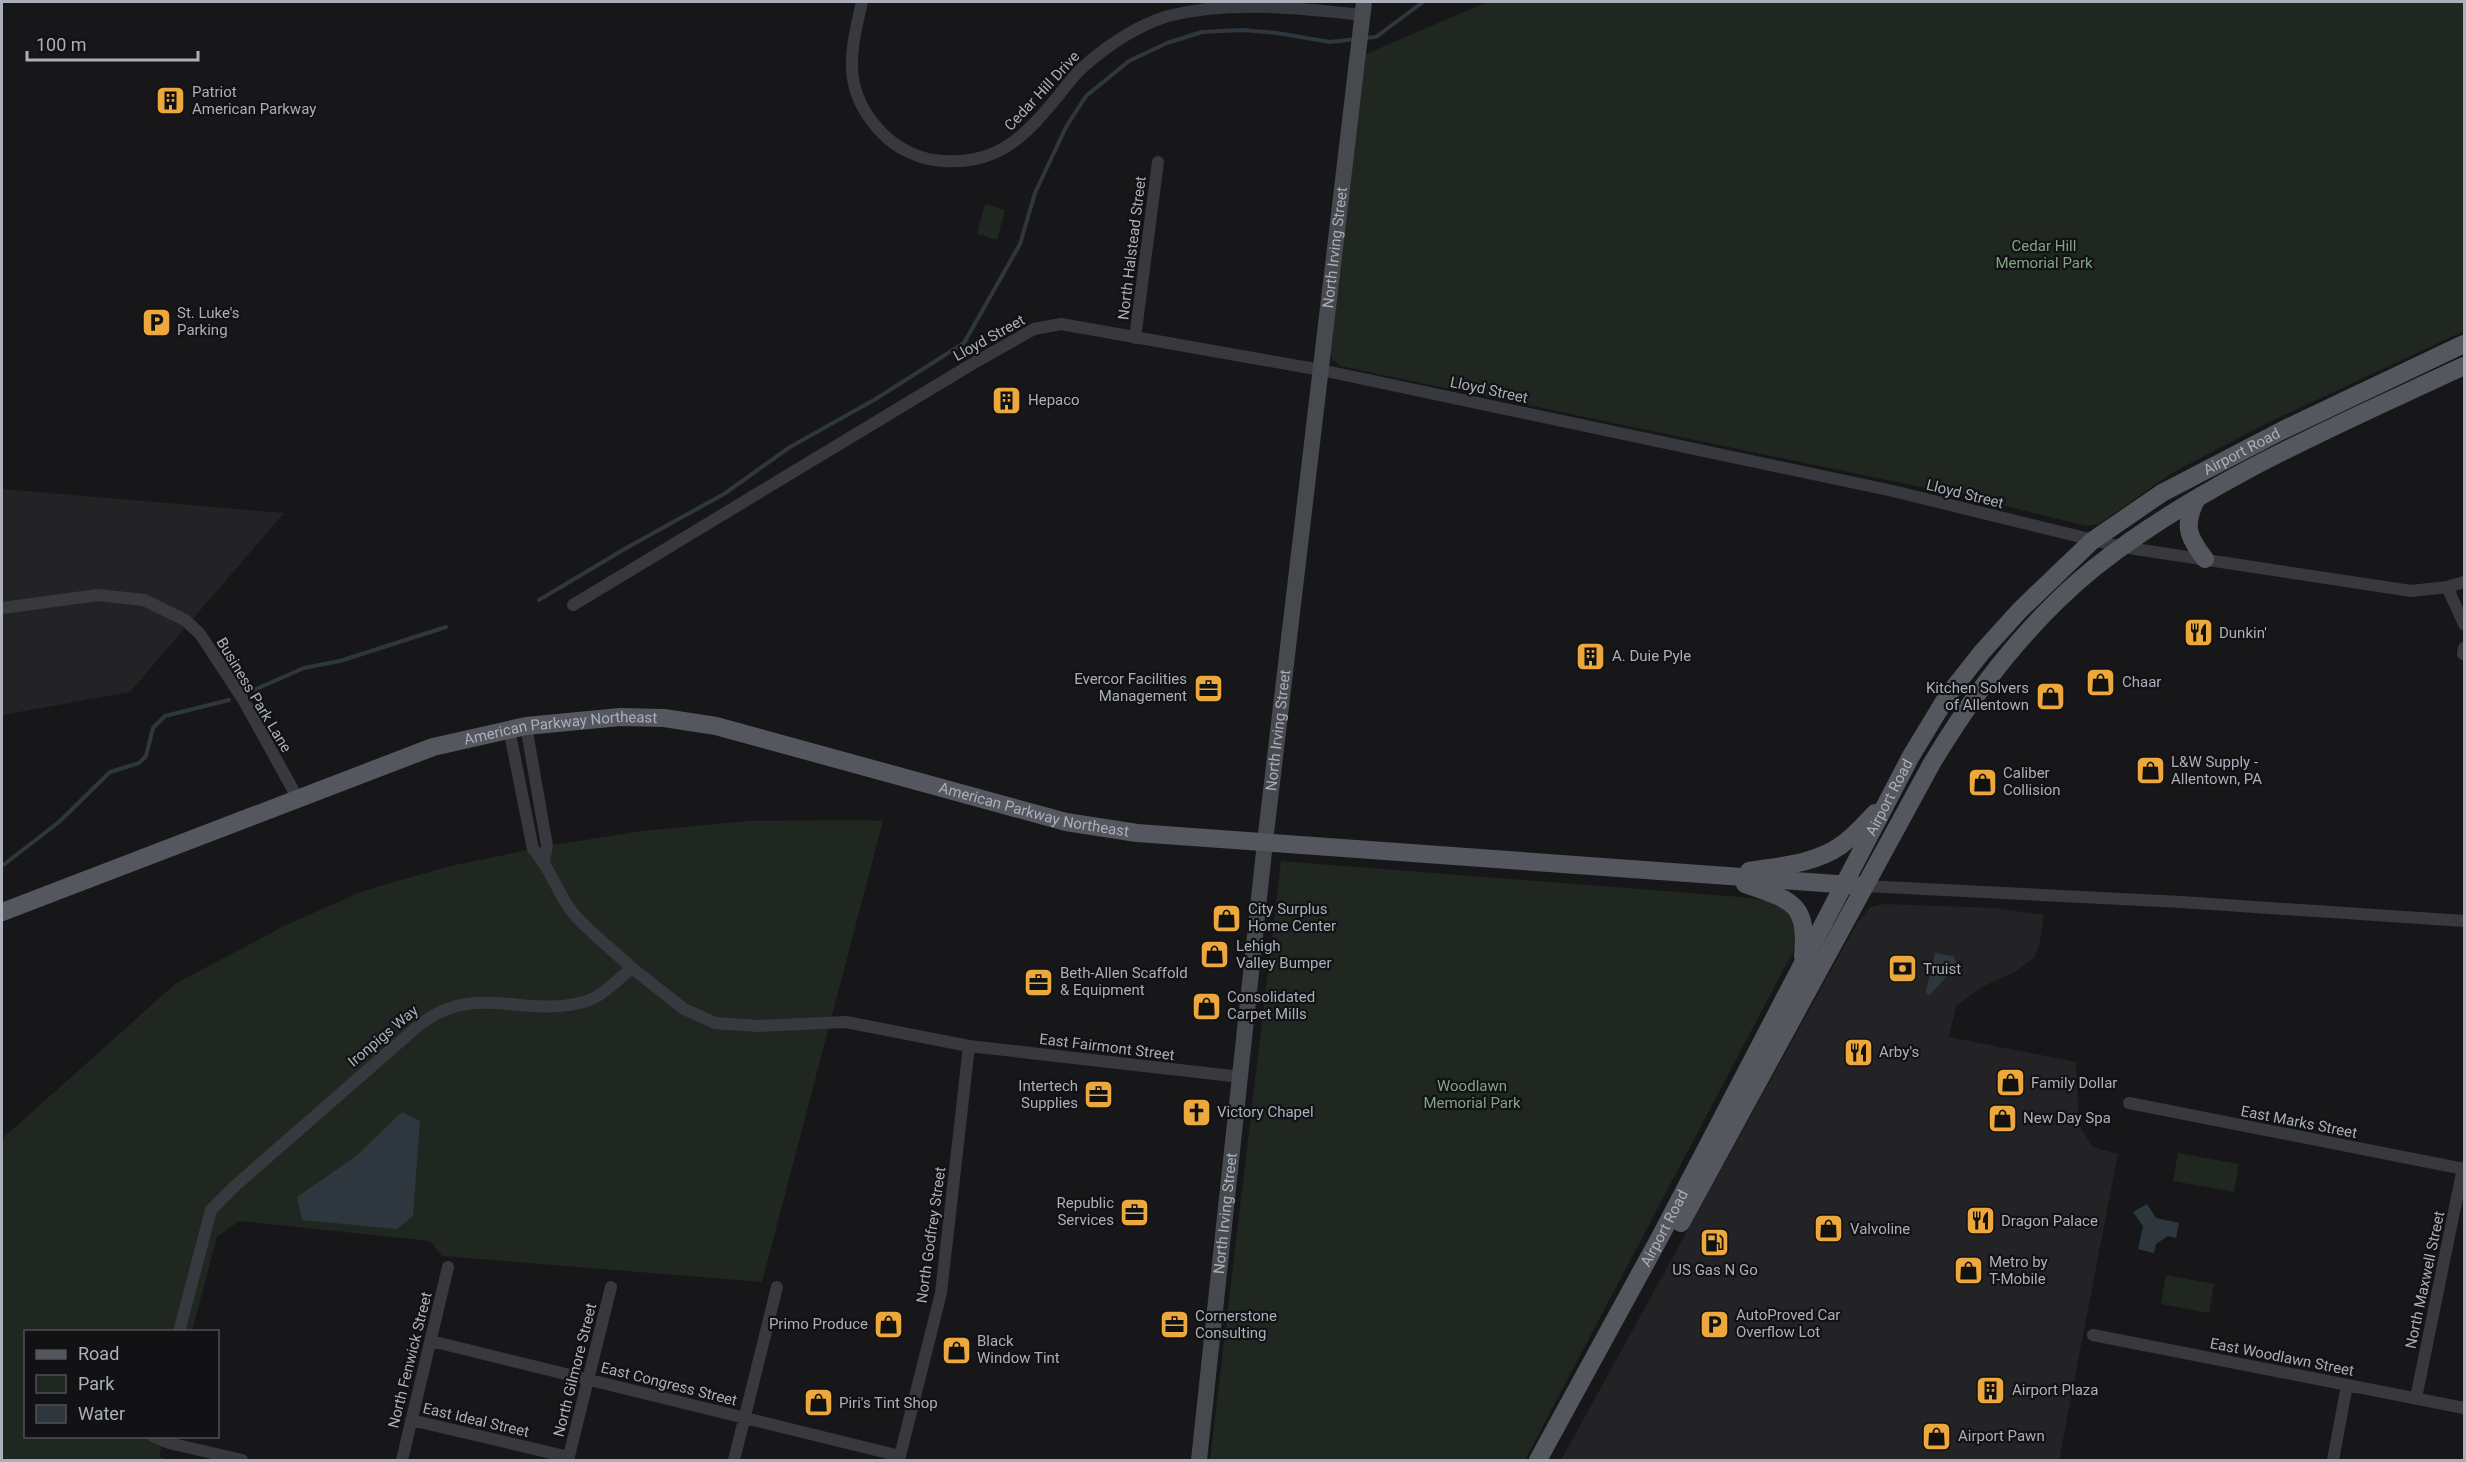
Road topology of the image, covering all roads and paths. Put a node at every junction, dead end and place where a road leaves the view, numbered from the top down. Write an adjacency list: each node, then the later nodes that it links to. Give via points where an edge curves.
1 (862, 2): 2 (street, Cedar Hill Drive, via 851,47 851,65 862,106 895,144 921,157 956,162 994,154 1020,138 1081,68 1126,35 1168,15 1240,3)
2 (1363, 8): 7 (street, North Irving Street)
3 (1158, 162): 4 (street, North Halstead Street)
4 (1135, 338): 7 (street, Lloyd Street); 14 (street, Lloyd Street, via 1061,324 1034,329)
5 (2464, 344): 9 (main road, Airport Road, via 2162,493)
6 (2464, 366): 8 (main road, Airport Road, via 2320,434)
7 (1321, 370): 9 (street, Lloyd Street, via 1893,491); 20 (street, North Irving Street)
8 (2196, 500): 10 (main road, Airport Road); 11 (main road, via 2187,524 2193,545)
9 (2092, 541): 10 (street, Lloyd Street); 19 (main road, Airport Road, via 1982,652 1948,696)
10 (2122, 548): 11 (street, Lloyd Street); 23 (main road, Airport Road, via 2059,601 1992,675 1932,763)
11 (2205, 560): 13 (street, Lloyd Street, via 2411,591)
12 (2464, 582): 13 (street, Lloyd Street)
13 (2447, 587): 16 (street)
14 (573, 605)
15 (2, 608): 18 (street, Business Park Lane, via 98,595 144,600 185,620 200,634 244,701)
16 (2464, 624)
17 (517, 727): 18 (main road, American Parkway Northeast, via 433,747); 20 (main road, American Parkway Northeast, via 620,717 664,718 716,726 1066,822 1137,833); 27 (street, via 547,846 544,861 574,915)
18 (297, 797): 24 (main road, American Parkway Northeast)
19 (1888, 801): 21 (main road, via 1833,850 1801,862); 22 (main road, Airport Road)
20 (1265, 842): 21 (main road, American Parkway Northeast); 29 (street, North Irving Street)
21 (1720, 876): 22 (main road); 26 (main road, via 1780,897 1793,906 1804,923)
22 (1845, 885): 23 (main road); 26 (main road, Airport Road)
23 (1865, 886): 25 (street); 52 (main road, Airport Road)
24 (2, 912)
25 (2464, 921)
26 (1803, 962): 51 (main road, Airport Road)
27 (632, 968): 28 (street, East Fairmont Street, via 684,1009 715,1023 759,1026 846,1022); 35 (street, Ironpigs Way, via 585,1002 556,1007 478,1002 457,1005 426,1019 212,1210)
28 (969, 1046): 29 (street, East Fairmont Street); 45 (street, North Godfrey Street, via 941,1293)
29 (1241, 1077): 50 (street, North Irving Street)
30 (2129, 1103): 31 (street, East Marks Street)
31 (2464, 1168): 40 (street, North Maxwell Street)
32 (448, 1267): 37 (street, North Fenwick Street)
33 (611, 1287): 38 (street, North Gilmore Street)
34 (777, 1287): 42 (street)
35 (180, 1330)
36 (2094, 1335): 39 (street, East Woodlawn Street)
37 (430, 1341): 38 (street, East Congress Street); 43 (street, North Fenwick Street)
38 (588, 1380): 42 (street, East Congress Street); 46 (street, North Gilmore Street)
39 (2348, 1385): 40 (street, East Woodlawn Street); 53 (street)
40 (2416, 1398): 41 (street, East Woodlawn Street)
41 (2464, 1408)
42 (744, 1417): 45 (street, East Congress Street); 49 (street)
43 (411, 1420): 46 (street, East Ideal Street); 48 (street, North Fenwick Street)
44 (156, 1438): 47 (street)
45 (900, 1458)
46 (568, 1459)
47 (242, 1461)
48 (402, 1461)
49 (734, 1461)
50 (1199, 1461)
51 (1538, 1461)
52 (1552, 1461)
53 (2333, 1461)

